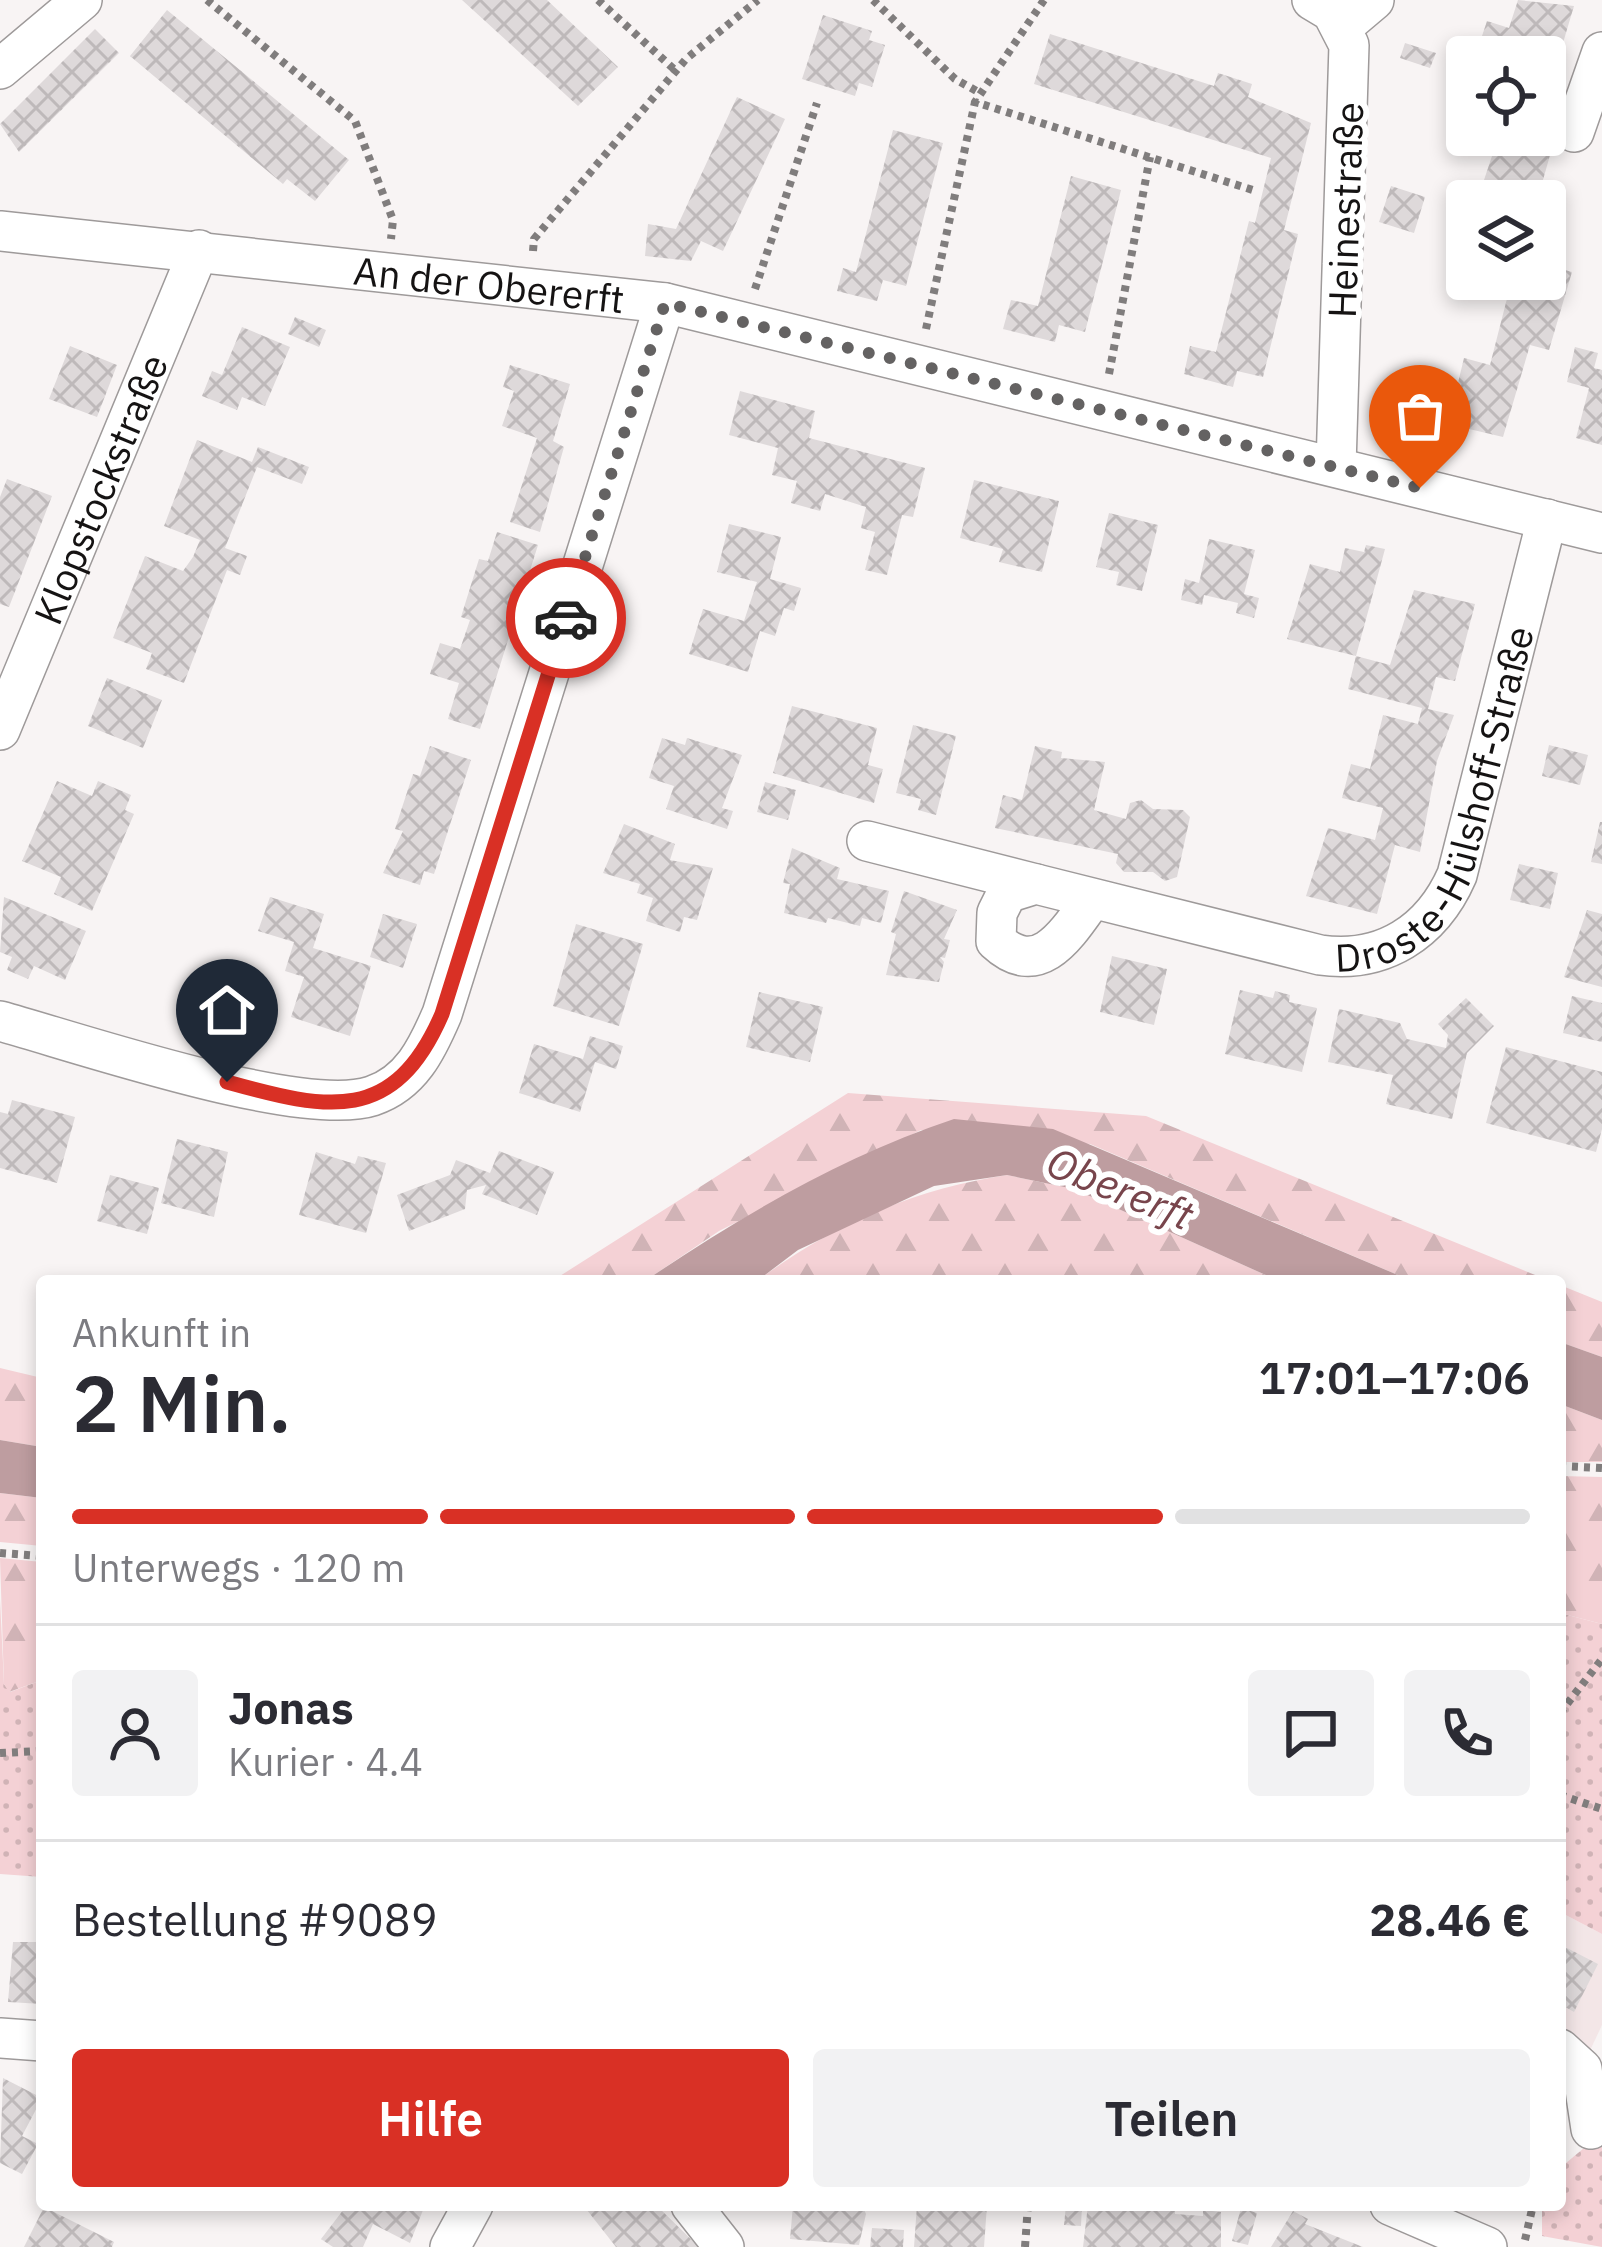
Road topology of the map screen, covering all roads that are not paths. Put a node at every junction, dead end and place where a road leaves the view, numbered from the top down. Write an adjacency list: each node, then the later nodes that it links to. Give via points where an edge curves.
1 (82, 0): 6 (street)
2 (1312, 0): 4 (street)
3 (1374, 0): 4 (street)
4 (1342, 27): 11 (street, Heinestraße, via 1350,72)
5 (1602, 52): 7 (street)
6 (0, 69)
7 (1574, 131)
8 (0, 231): 9 (street, An der Obererft)
9 (199, 250): 10 (street, An der Obererft); 14 (street, Klopstockstraße)
10 (665, 303): 11 (street, An der Obererft); 18 (street, via 442,1014 403,1079 369,1097 297,1099)
11 (1336, 466): 12 (street, An der Obererft)
12 (1547, 519): 13 (street, An der Obererft); 17 (street, Droste-Hülshoff-Straße, via 1457,875 1446,901 1409,937 1344,958)
13 (1602, 532)
14 (0, 730)
15 (867, 841): 16 (street, Droste-Hülshoff-Straße)
16 (1036, 884): 17 (street, Droste-Hülshoff-Straße); 17 (street, via 1007,892 997,913 996,941 1009,953 1047,955)
17 (1092, 899)
18 (0, 1022)
19 (0, 2038): 20 (street)
20 (36, 2041)
21 (1566, 2054): 22 (street, via 1582,2069)
22 (1591, 2129)
23 (470, 2211): 26 (street)
24 (696, 2211): 27 (street)
25 (1404, 2211): 28 (street)
26 (450, 2247)
27 (724, 2247)
28 (1487, 2247)

